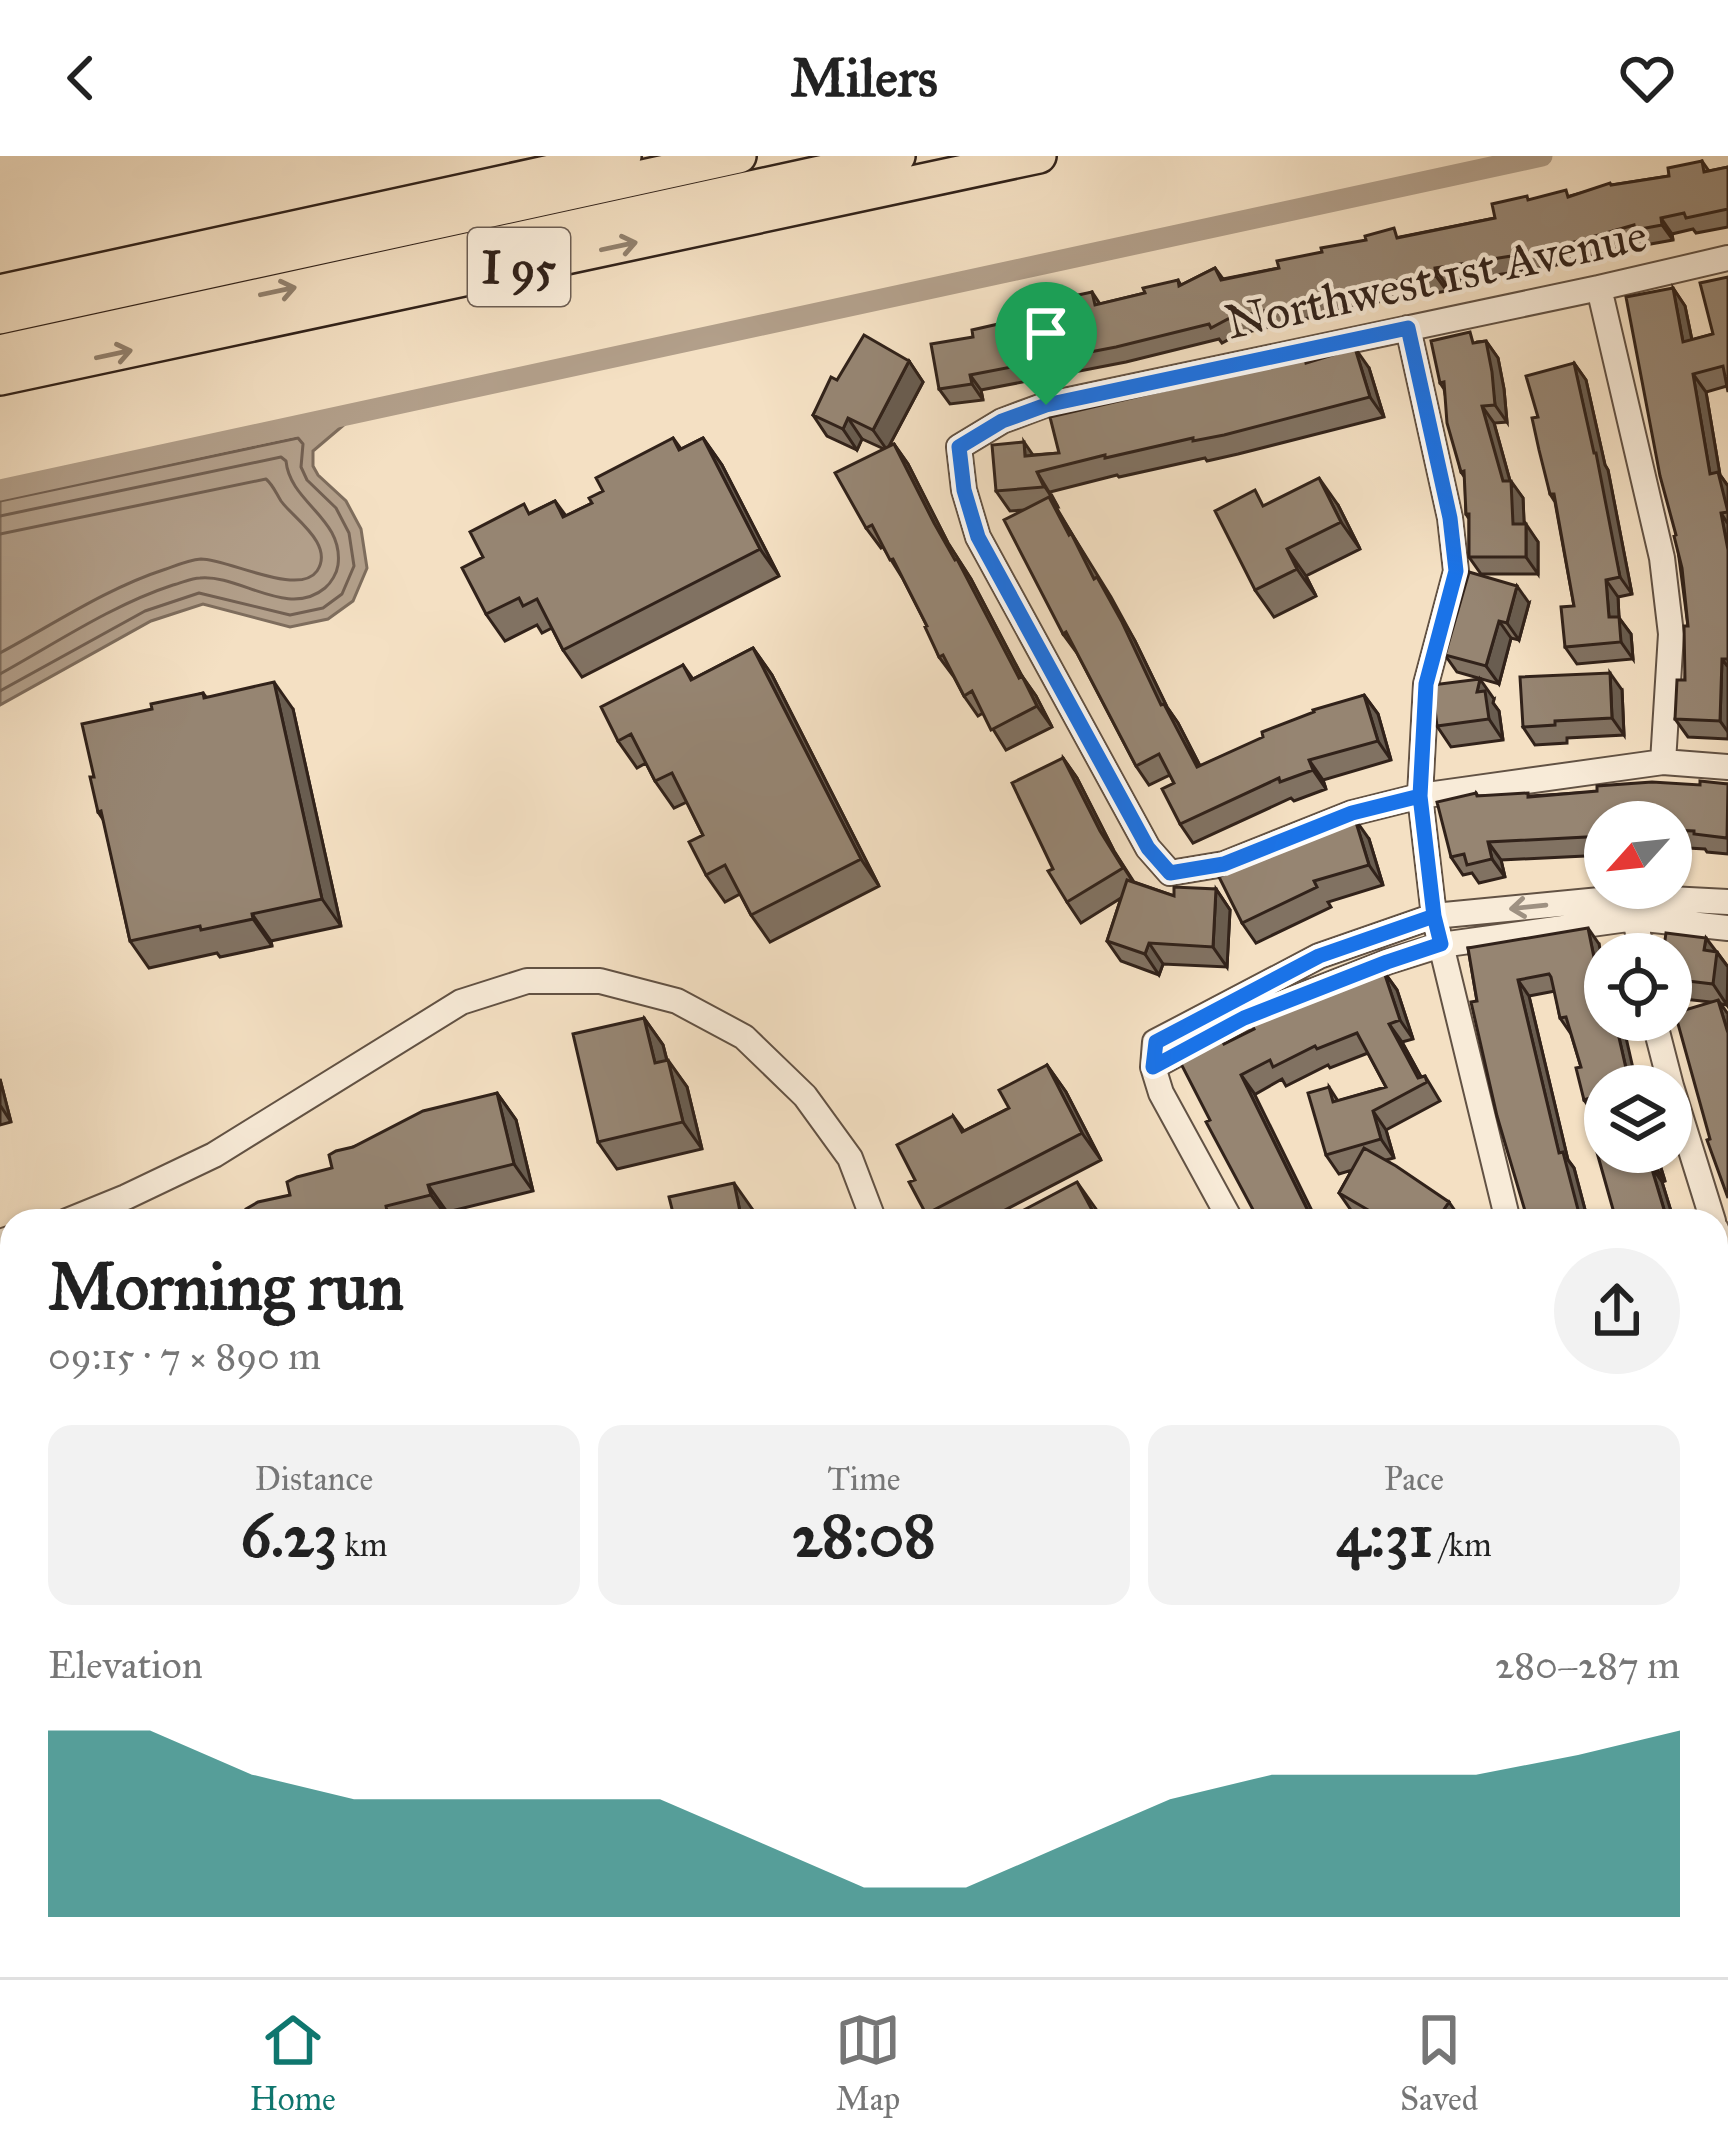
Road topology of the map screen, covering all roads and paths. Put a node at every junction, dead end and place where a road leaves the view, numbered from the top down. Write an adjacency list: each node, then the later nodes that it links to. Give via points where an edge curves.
1 (624, 156): 7 (highway, I 95)
2 (740, 156): 8 (highway)
3 (898, 156): 10 (highway, one-way to 3)
4 (1039, 156): 11 (highway, I 95, one-way to 4)
5 (1728, 258): 6 (street, Northwest 1st Avenue)
6 (1599, 288): 9 (street, Northwest 1st Avenue); 12 (street, via 1662,558 1671,634)
7 (0, 292)
8 (0, 317)
9 (1408, 328): 14 (street, via 1456,571 1426,684); 14 (street, Northwest 1st Avenue, via 1046,405 959,447 978,537 1148,848 1170,873 1224,864 1352,813)
10 (0, 352)
11 (0, 378)
12 (1663, 762): 13 (street); 14 (street)
13 (1728, 767)
14 (1420, 796): 20 (street)
15 (1728, 902): 16 (street)
16 (1692, 904)
17 (1608, 909): 20 (street, one-way to 20)
18 (1628, 909): 22 (street)
19 (1638, 909): 21 (street)
20 (1434, 916): 22 (street); 23 (street, via 1319,956 1156,1042)
21 (1728, 928)
22 (1441, 944): 23 (street, via 1244,1018); 28 (street)
23 (1153, 1067): 27 (street)
24 (1692, 1154): 29 (street)
25 (97, 1209): 26 (street, via 214,1155 461,1002 527,982 600,981 676,1000 744,1037 805,1096 850,1158)
26 (869, 1209)
27 (1224, 1209)
28 (1505, 1209)
29 (1709, 1209)

